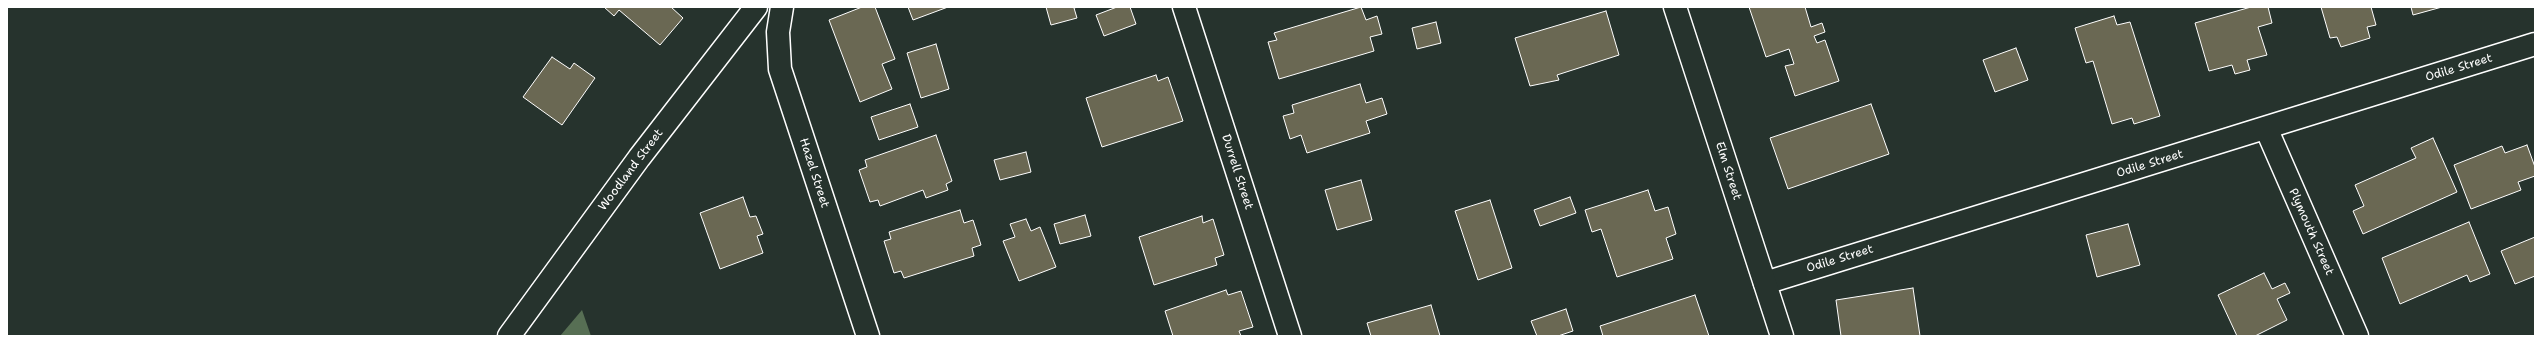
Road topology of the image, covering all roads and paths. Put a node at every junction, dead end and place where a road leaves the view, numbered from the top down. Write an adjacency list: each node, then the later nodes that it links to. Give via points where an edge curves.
1 (756, 7): 8 (street, Woodland Street, via 639,158)
2 (782, 7): 9 (street, Hazel Street, via 778,32 780,69)
3 (1184, 7): 10 (street, Durrell Street)
4 (1675, 7): 7 (street, Elm Street)
5 (2535, 44): 6 (street, Odile Street)
6 (2266, 128): 7 (street, Odile Street); 12 (street, Plymouth Street)
7 (1765, 283): 11 (street, Elm Street)
8 (509, 336)
9 (868, 336)
10 (1290, 336)
11 (1782, 336)
12 (2357, 336)

